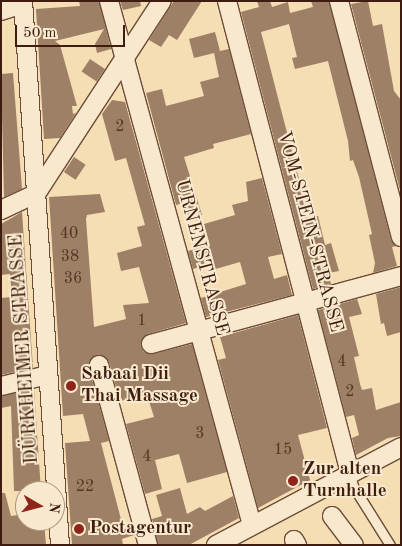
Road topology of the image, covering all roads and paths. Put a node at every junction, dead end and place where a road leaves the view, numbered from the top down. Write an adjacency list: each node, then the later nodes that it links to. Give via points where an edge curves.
1 (109, 1): 7 (street, URNENSTRASSE)
2 (162, 1): 7 (street)
3 (227, 1): 12 (street, VOM-STEIN-STRASSE)
4 (339, 1): 10 (street)
5 (23, 3): 6 (street); 8 (street, DÜRKHEIMER STRASSE)
6 (1, 11)
7 (125, 58): 8 (street); 13 (street, URNENSTRASSE)
8 (36, 194): 9 (street); 16 (street, DÜRKHEIMER STRASSE)
9 (1, 210)
10 (401, 237)
11 (401, 276): 12 (street)
12 (305, 301): 13 (street); 19 (street, VOM-STEIN-STRASSE)
13 (198, 330): 14 (street); 21 (street, URNENSTRASSE)
14 (151, 344)
15 (99, 365): 23 (street)
16 (48, 375): 17 (street); 22 (street, DÜRKHEIMER STRASSE)
17 (1, 386)
18 (401, 447): 19 (street)
19 (350, 474): 21 (street); 26 (lane, via 353,486)
20 (332, 516): 25 (street)
21 (252, 525): 24 (street)
22 (60, 545)
23 (148, 545)
24 (216, 545)
25 (354, 545)
26 (390, 545)

